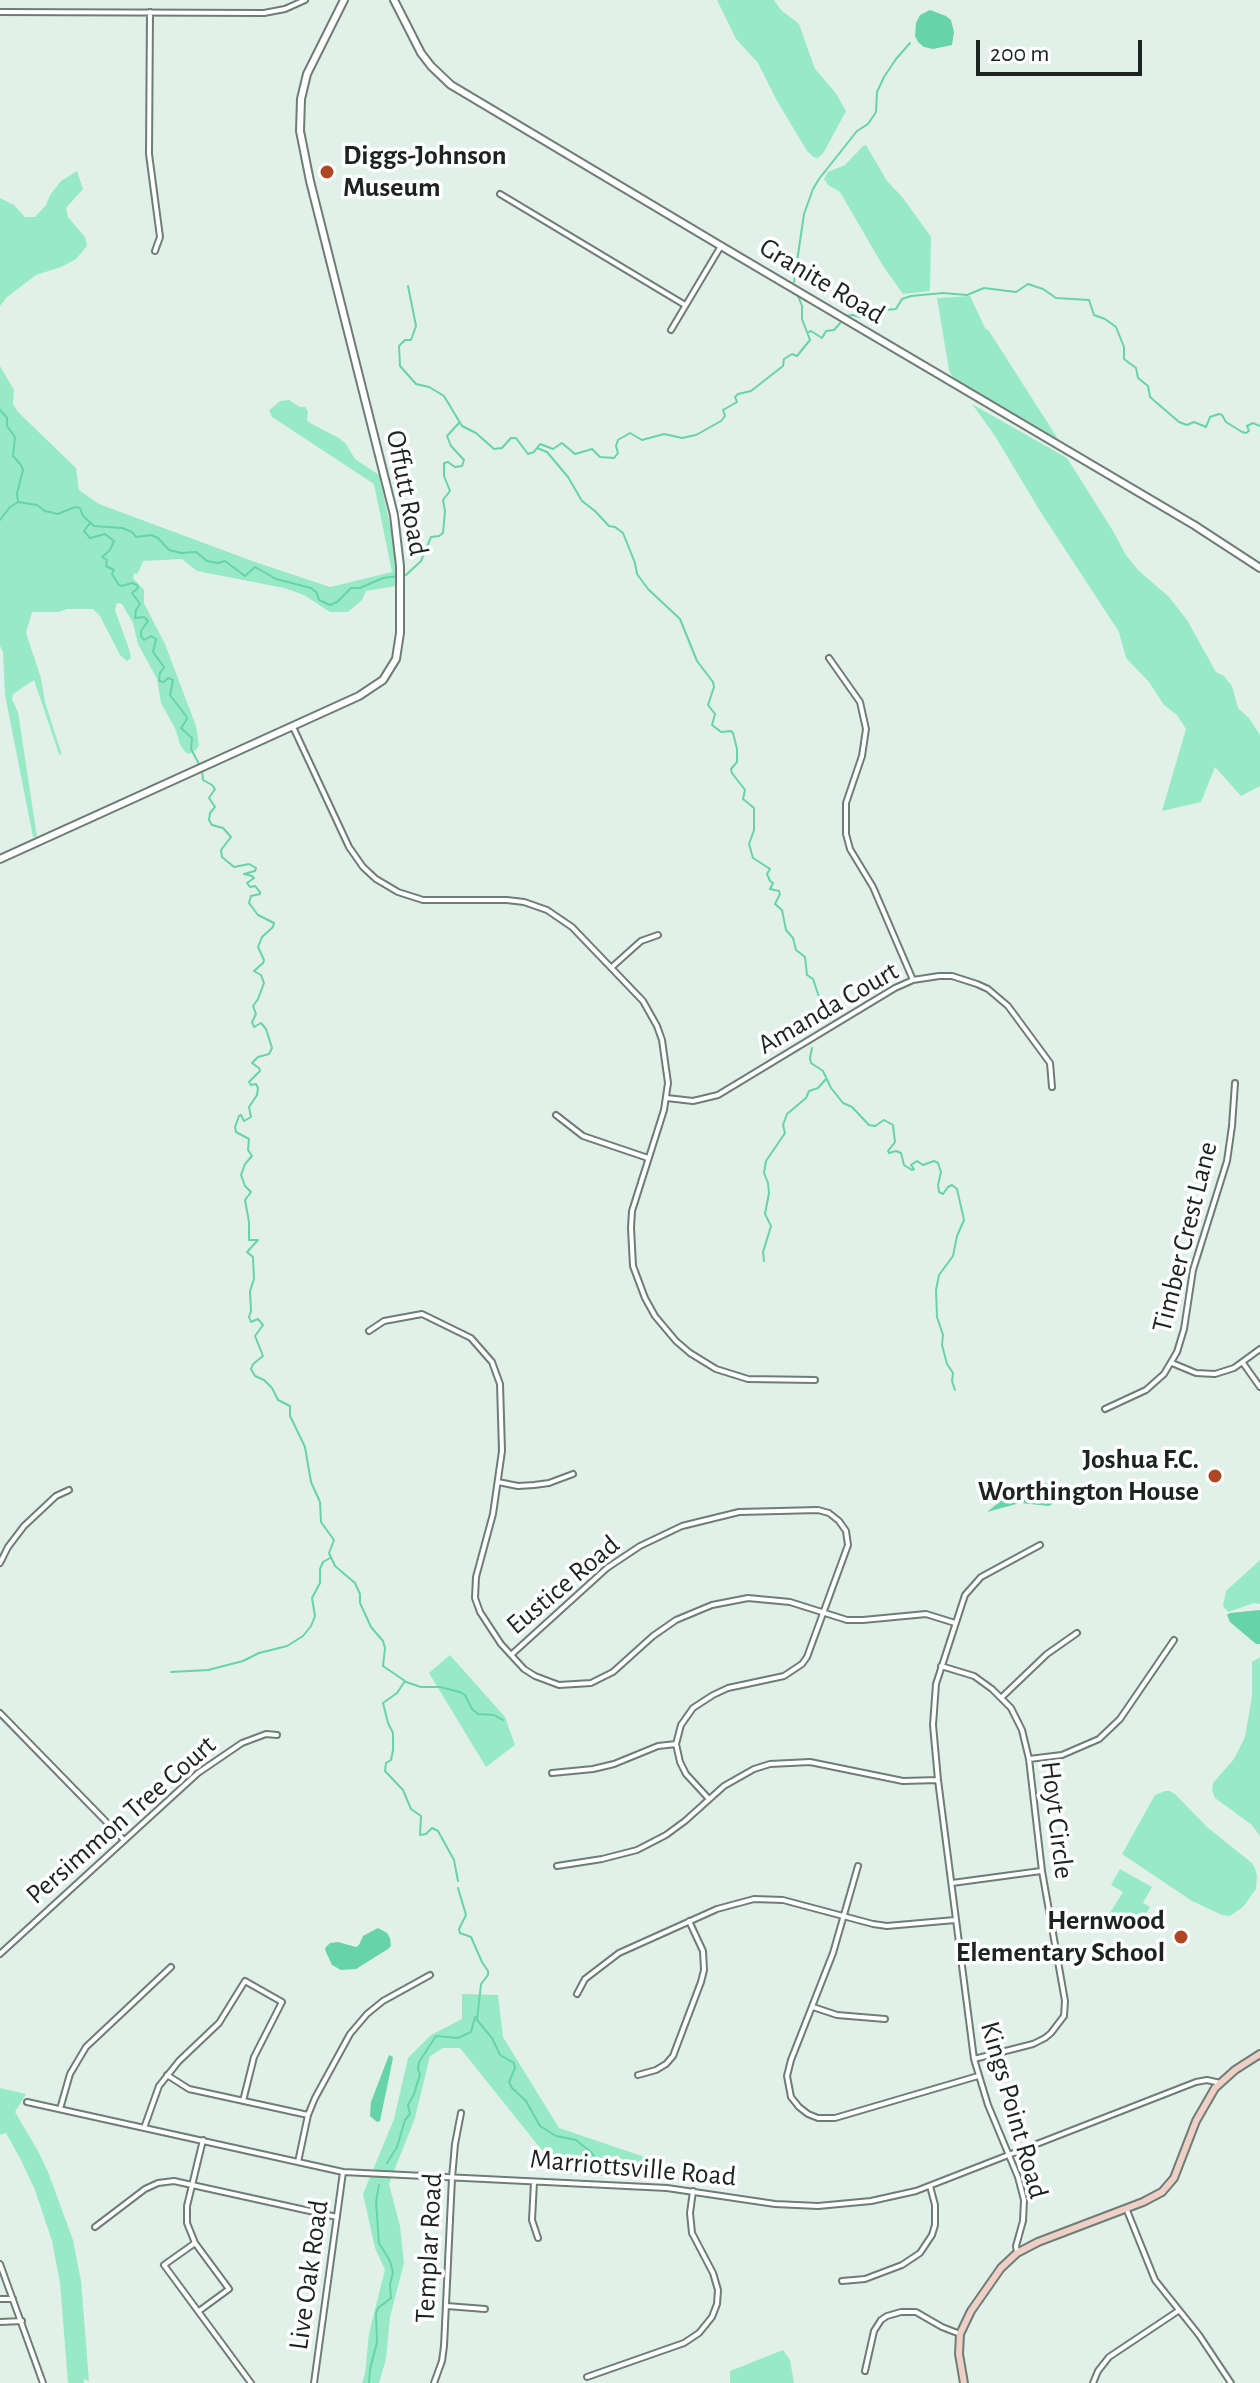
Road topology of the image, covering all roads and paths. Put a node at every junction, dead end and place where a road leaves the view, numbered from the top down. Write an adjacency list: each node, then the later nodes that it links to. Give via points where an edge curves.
1 (305, 0): 5 (street, via 264,13)
2 (342, 0): 13 (street, Offutt Road, via 307,74 301,137 398,537 398,653 387,675 366,693)
3 (394, 0): 7 (street, Granite Road, via 421,53 451,85)
4 (0, 12): 5 (street)
5 (150, 12): 8 (street, via 149,154 160,237)
6 (500, 194): 9 (street)
7 (721, 246): 9 (street); 11 (street, Granite Road)
8 (155, 251)
9 (685, 305): 10 (street)
10 (671, 330)
11 (1260, 568)
12 (829, 658): 17 (street, via 860,702 866,729 846,803 846,834)
13 (293, 727): 14 (street, Offutt Road); 16 (street, via 349,847 376,879 423,900 507,900 539,907 566,922)
14 (0, 859)
15 (658, 935): 16 (street, via 641,941)
16 (612, 967): 20 (street, via 643,1001 657,1026 666,1055)
17 (913, 980): 19 (street, Amanda Court, via 952,976 988,989 1046,1056); 20 (street, Amanda Court, via 718,1095 693,1101)
18 (1235, 1083): 25 (street, Timber Crest Lane, via 1227,1161 1193,1270 1182,1341)
19 (1052, 1087)
20 (667, 1098): 22 (street)
21 (556, 1115): 22 (street, via 583,1136)
22 (648, 1158): 27 (street, via 632,1211 631,1247 638,1282 655,1316 676,1341 716,1369 748,1379)
23 (369, 1331): 31 (street, via 384,1321 422,1314 461,1331 486,1353 500,1384)
24 (1260, 1349): 26 (street)
25 (1172, 1363): 26 (street, via 1204,1374); 29 (street, Timber Crest Lane, via 1146,1390)
26 (1243, 1363): 28 (street)
27 (815, 1380)
28 (1260, 1387)
29 (1105, 1409)
30 (573, 1474): 31 (street, via 534,1485)
31 (498, 1482): 39 (street, via 475,1598 491,1632)
32 (69, 1490): 34 (street, via 24,1526)
33 (1040, 1545): 36 (street, Kings Point Road, via 974,1583)
34 (0, 1563)
35 (825, 1612): 36 (street, via 847,1620 926,1614); 39 (street, via 771,1599 712,1605 662,1629 601,1679 577,1685 546,1682); 39 (street, Eustice Road, via 848,1545 839,1521 818,1510 739,1512 682,1526 640,1546 599,1574); 44 (street, via 802,1664 784,1676 728,1688 705,1700 681,1725)
36 (955, 1623): 40 (street, Kings Point Road)
37 (1077, 1633): 41 (street)
38 (1174, 1640): 45 (street, via 1120,1719 1099,1739 1062,1755)
39 (511, 1655)
40 (940, 1666): 41 (street, Hoyt Circle, via 974,1676); 47 (street, Kings Point Road, via 933,1725)
41 (1002, 1697): 45 (street, Hoyt Circle, via 1019,1722)
42 (0, 1713): 49 (street)
43 (277, 1735): 49 (street, Persimmon Tree Court, via 256,1737 211,1763)
44 (676, 1744): 46 (street, via 593,1769); 48 (street, via 686,1774)
45 (1029, 1759): 52 (street, Hoyt Circle)
46 (552, 1773)
47 (938, 1780): 48 (street, via 903,1781 789,1762 754,1769); 53 (street, Kings Point Road)
48 (709, 1799): 50 (street, via 666,1835 637,1850)
49 (124, 1840): 57 (street, Persimmon Tree Court)
50 (557, 1866)
51 (858, 1866): 54 (street)
52 (1042, 1871): 53 (street); 64 (street, Hoyt Circle, via 1064,2016 1033,2044)
53 (952, 1883): 55 (street, Kings Point Road)
54 (844, 1916): 55 (street, via 887,1926); 56 (street, via 783,1900 754,1899); 61 (street)
55 (955, 1920): 64 (street, Kings Point Road)
56 (689, 1921): 60 (street, via 607,1960); 66 (street, via 703,1951 701,1982 673,2056 656,2070)
57 (0, 1954)
58 (171, 1967): 71 (street, via 86,2047 70,2074)
59 (430, 1975): 73 (street, via 383,2001 358,2024)
60 (577, 1994)
61 (813, 2007): 62 (street); 67 (street, via 787,2076 791,2097 808,2114 835,2118)
62 (885, 2019)
63 (1260, 2054): 68 (main road)
64 (974, 2059): 67 (street, Kings Point Road)
65 (167, 2075): 69 (street, via 189,2089); 69 (street, via 219,2023 245,1981 282,2002 254,2057); 74 (street)
66 (638, 2075)
67 (978, 2076): 76 (street, Kings Point Road)
68 (1220, 2083): 76 (street, Marriottsville Road, via 1196,2082); 84 (main road, via 1201,2110 1172,2181 1154,2197)
69 (243, 2101): 73 (street)
70 (27, 2102): 71 (street, Marriottsville Road)
71 (60, 2109): 74 (street, Marriottsville Road)
72 (461, 2113): 79 (street, Templar Road)
73 (308, 2115): 77 (street)
74 (144, 2128): 75 (street, Marriottsville Road)
75 (203, 2140): 77 (street, Marriottsville Road); 81 (street)
76 (1009, 2156): 82 (street, Marriottsville Road); 89 (street, Kings Point Road, via 1024,2200)
77 (298, 2162): 78 (street, Marriottsville Road)
78 (343, 2172): 79 (street, Marriottsville Road); 85 (street, Live Oak Road)
79 (452, 2178): 80 (street, Marriottsville Road); 94 (street, Templar Road)
80 (534, 2182): 83 (street, Marriottsville Road); 87 (street, via 532,2220)
81 (191, 2185): 85 (street); 86 (street, via 158,2183); 88 (street, via 187,2220)
82 (930, 2186): 83 (street, Marriottsville Road, via 871,2201 818,2206); 91 (street, via 935,2225 920,2253 865,2279)
83 (693, 2191): 102 (street, via 692,2233 718,2290 712,2317 684,2343)
84 (1126, 2208): 89 (main road); 97 (street, via 1155,2280)
85 (337, 2217): 105 (street, Live Oak Road)
86 (95, 2227)
87 (538, 2238)
88 (195, 2243): 96 (street, via 229,2289); 96 (street, via 164,2265)
89 (1017, 2253): 100 (main road, via 990,2282)
90 (0, 2264): 93 (street)
91 (842, 2281)
92 (0, 2299): 93 (street)
93 (13, 2299): 98 (street)
94 (447, 2306): 95 (street); 106 (street, Templar Road, via 442,2361)
95 (485, 2309)
96 (199, 2311): 104 (street)
97 (1178, 2311): 108 (street, via 1109,2357); 109 (street)
98 (22, 2321): 99 (street); 103 (street)
99 (0, 2322)
100 (960, 2334): 101 (street, via 916,2312 887,2316 874,2331); 107 (main road)
101 (865, 2371)
102 (587, 2377)
103 (43, 2383)
104 (251, 2383)
105 (314, 2383)
106 (434, 2383)
107 (964, 2383)
108 (1093, 2383)
109 (1231, 2383)

